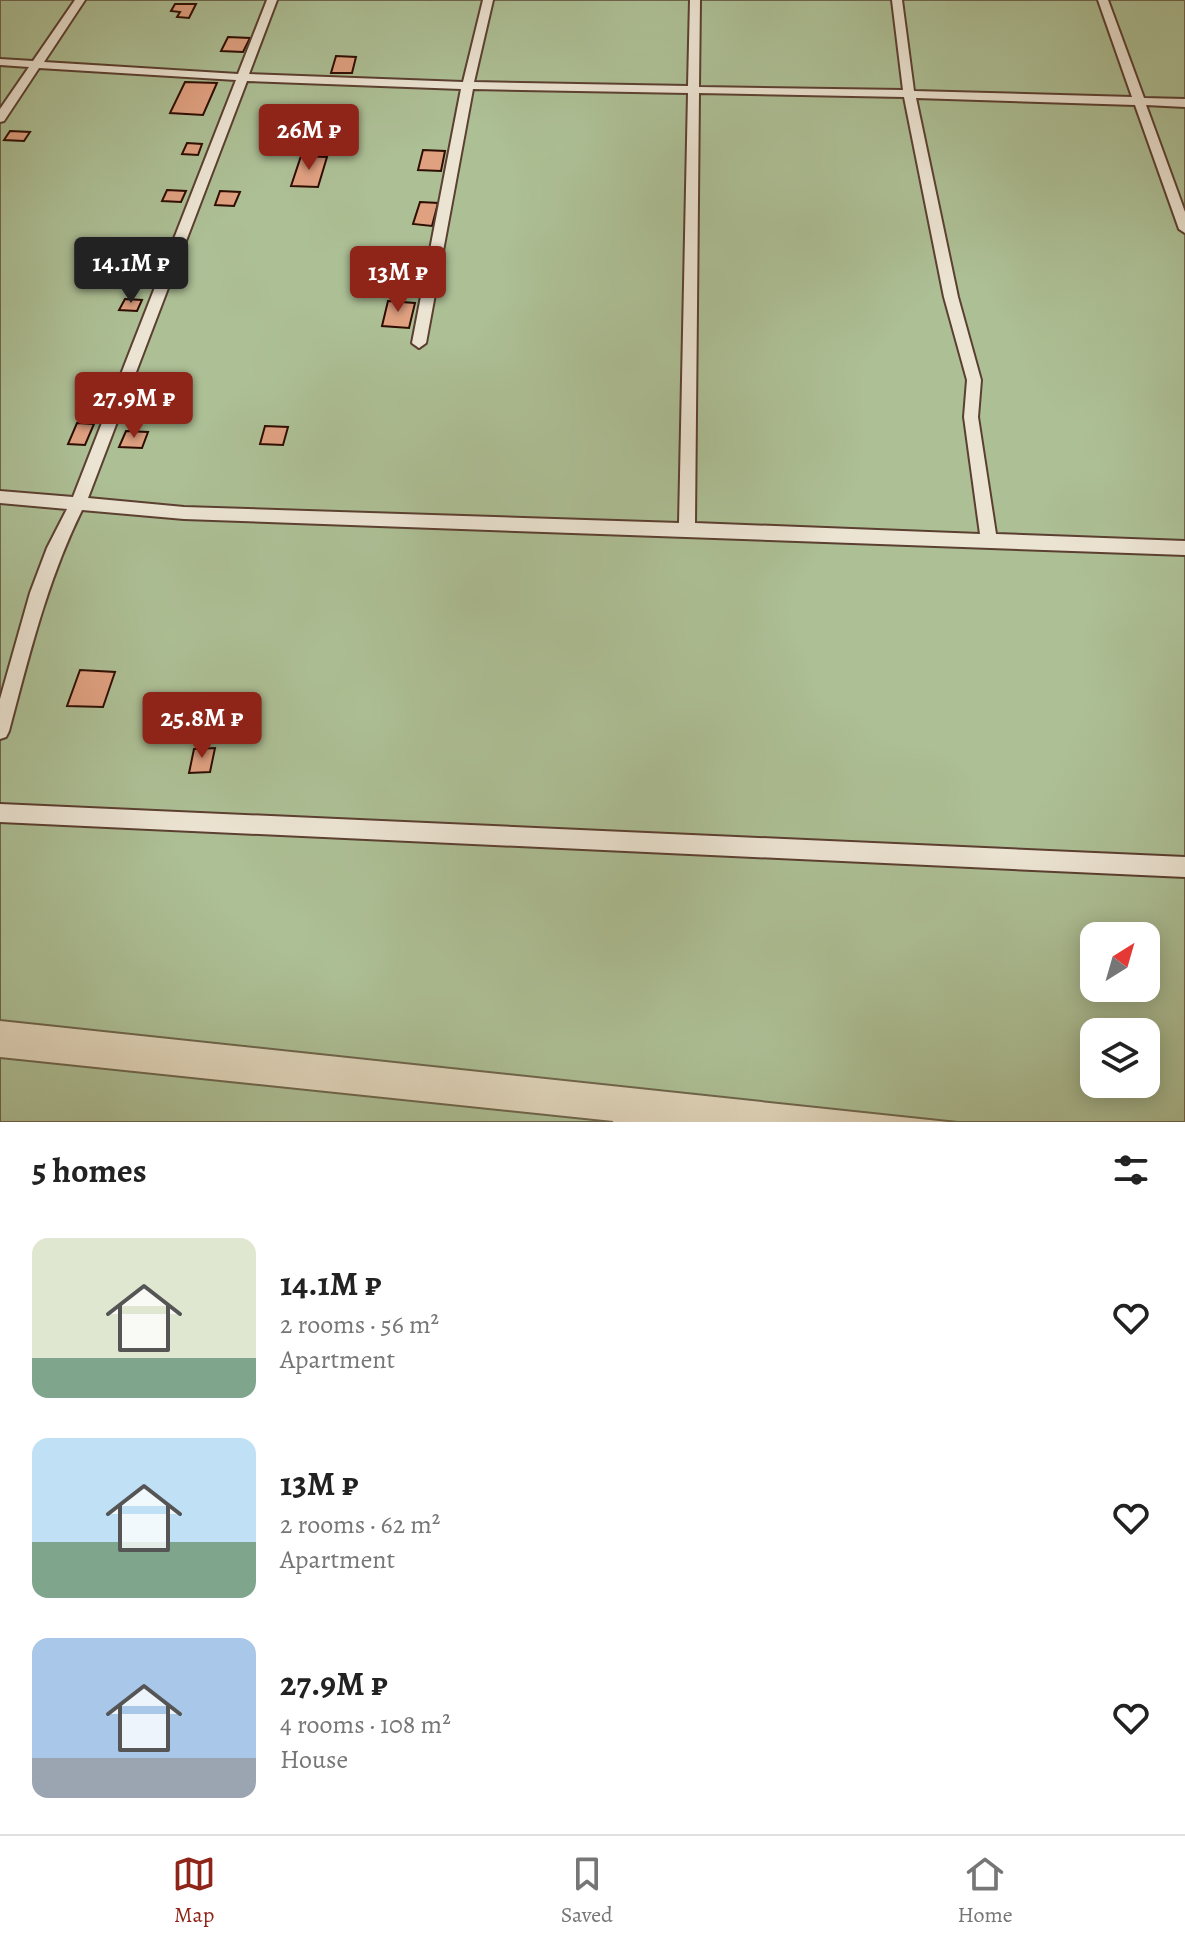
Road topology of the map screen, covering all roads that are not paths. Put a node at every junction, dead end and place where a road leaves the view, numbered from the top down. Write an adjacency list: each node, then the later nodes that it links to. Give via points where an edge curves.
1 (80, 0): 8 (lane)
2 (272, 0): 9 (lane)
3 (488, 0): 10 (lane)
4 (695, 0): 11 (lane)
5 (897, 0): 12 (lane)
6 (1103, 0): 13 (lane)
7 (0, 62): 8 (lane)
8 (37, 65): 9 (lane); 15 (lane)
9 (242, 79): 10 (lane); 19 (lane)
10 (468, 84): 11 (lane); 17 (lane)
11 (695, 89): 12 (lane); 20 (lane)
12 (909, 93): 13 (lane); 21 (lane, via 951,297 974,380 971,417)
13 (1140, 101): 14 (lane); 16 (lane)
14 (1185, 103)
15 (0, 118)
16 (1185, 229)
17 (419, 343)
18 (0, 497): 19 (lane)
19 (78, 506): 20 (lane); 23 (lane, via 38,593)
20 (687, 531): 21 (lane)
21 (989, 541): 22 (lane)
22 (1185, 548)
23 (0, 731)
24 (0, 813): 25 (lane)
25 (1185, 867)

